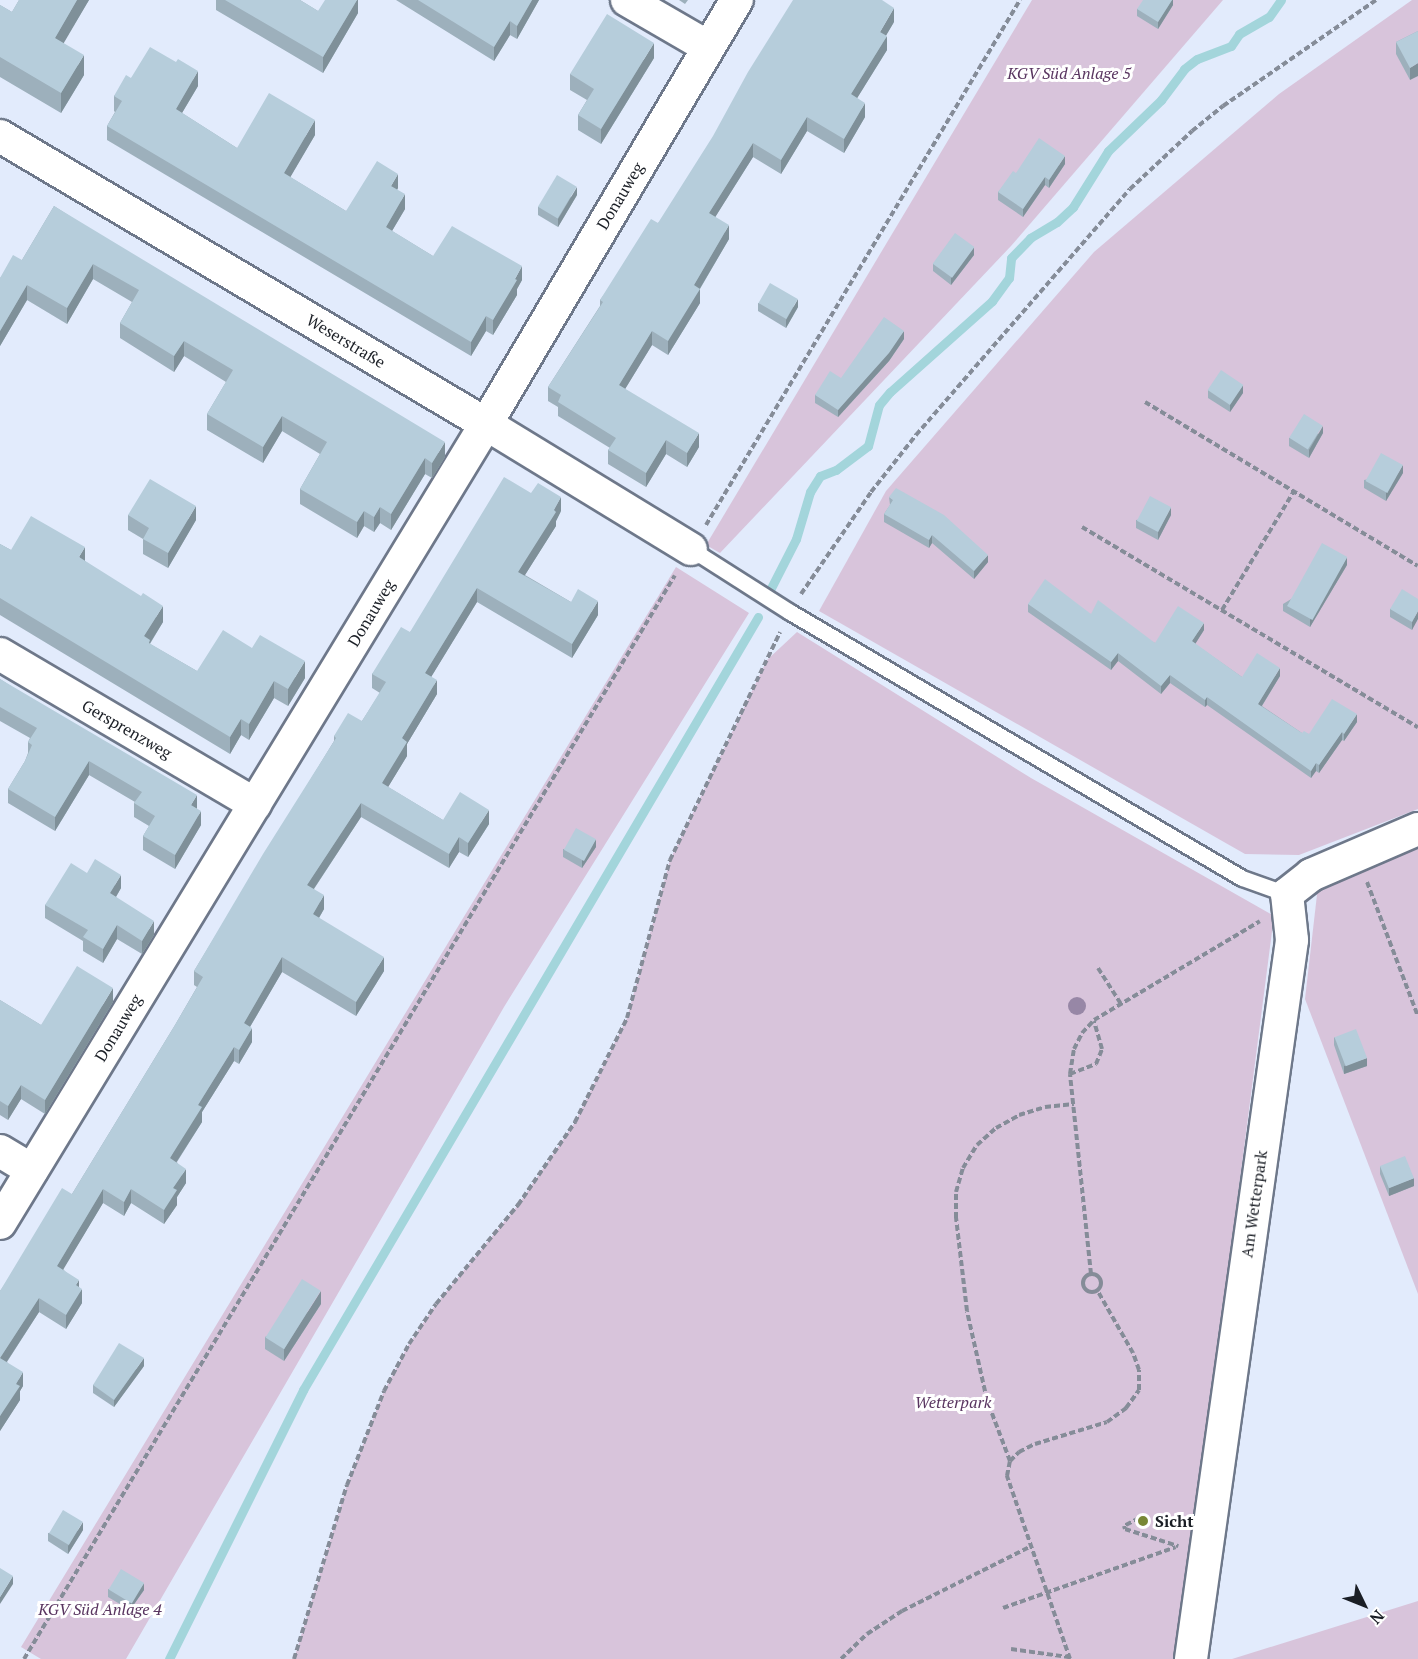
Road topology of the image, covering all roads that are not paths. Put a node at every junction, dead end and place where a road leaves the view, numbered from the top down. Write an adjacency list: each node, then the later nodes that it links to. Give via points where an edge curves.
1 (627, 0): 3 (street)
2 (737, 0): 3 (street, Donauweg)
3 (708, 47): 5 (street, Donauweg)
4 (0, 136): 5 (street, Weserstraße)
5 (486, 424): 6 (street, Weserstraße); 8 (street, Donauweg)
6 (691, 549): 10 (lane, via 790,612 1242,878)
7 (0, 654): 8 (street, Gersprenzweg)
8 (255, 804): 12 (street, Donauweg)
9 (1418, 829): 10 (street, via 1311,875)
10 (1287, 894): 14 (street, Am Wetterpark, via 1292,940)
11 (0, 1151): 12 (street)
12 (32, 1170): 13 (street, Donauweg)
13 (0, 1223)
14 (1191, 1659)

